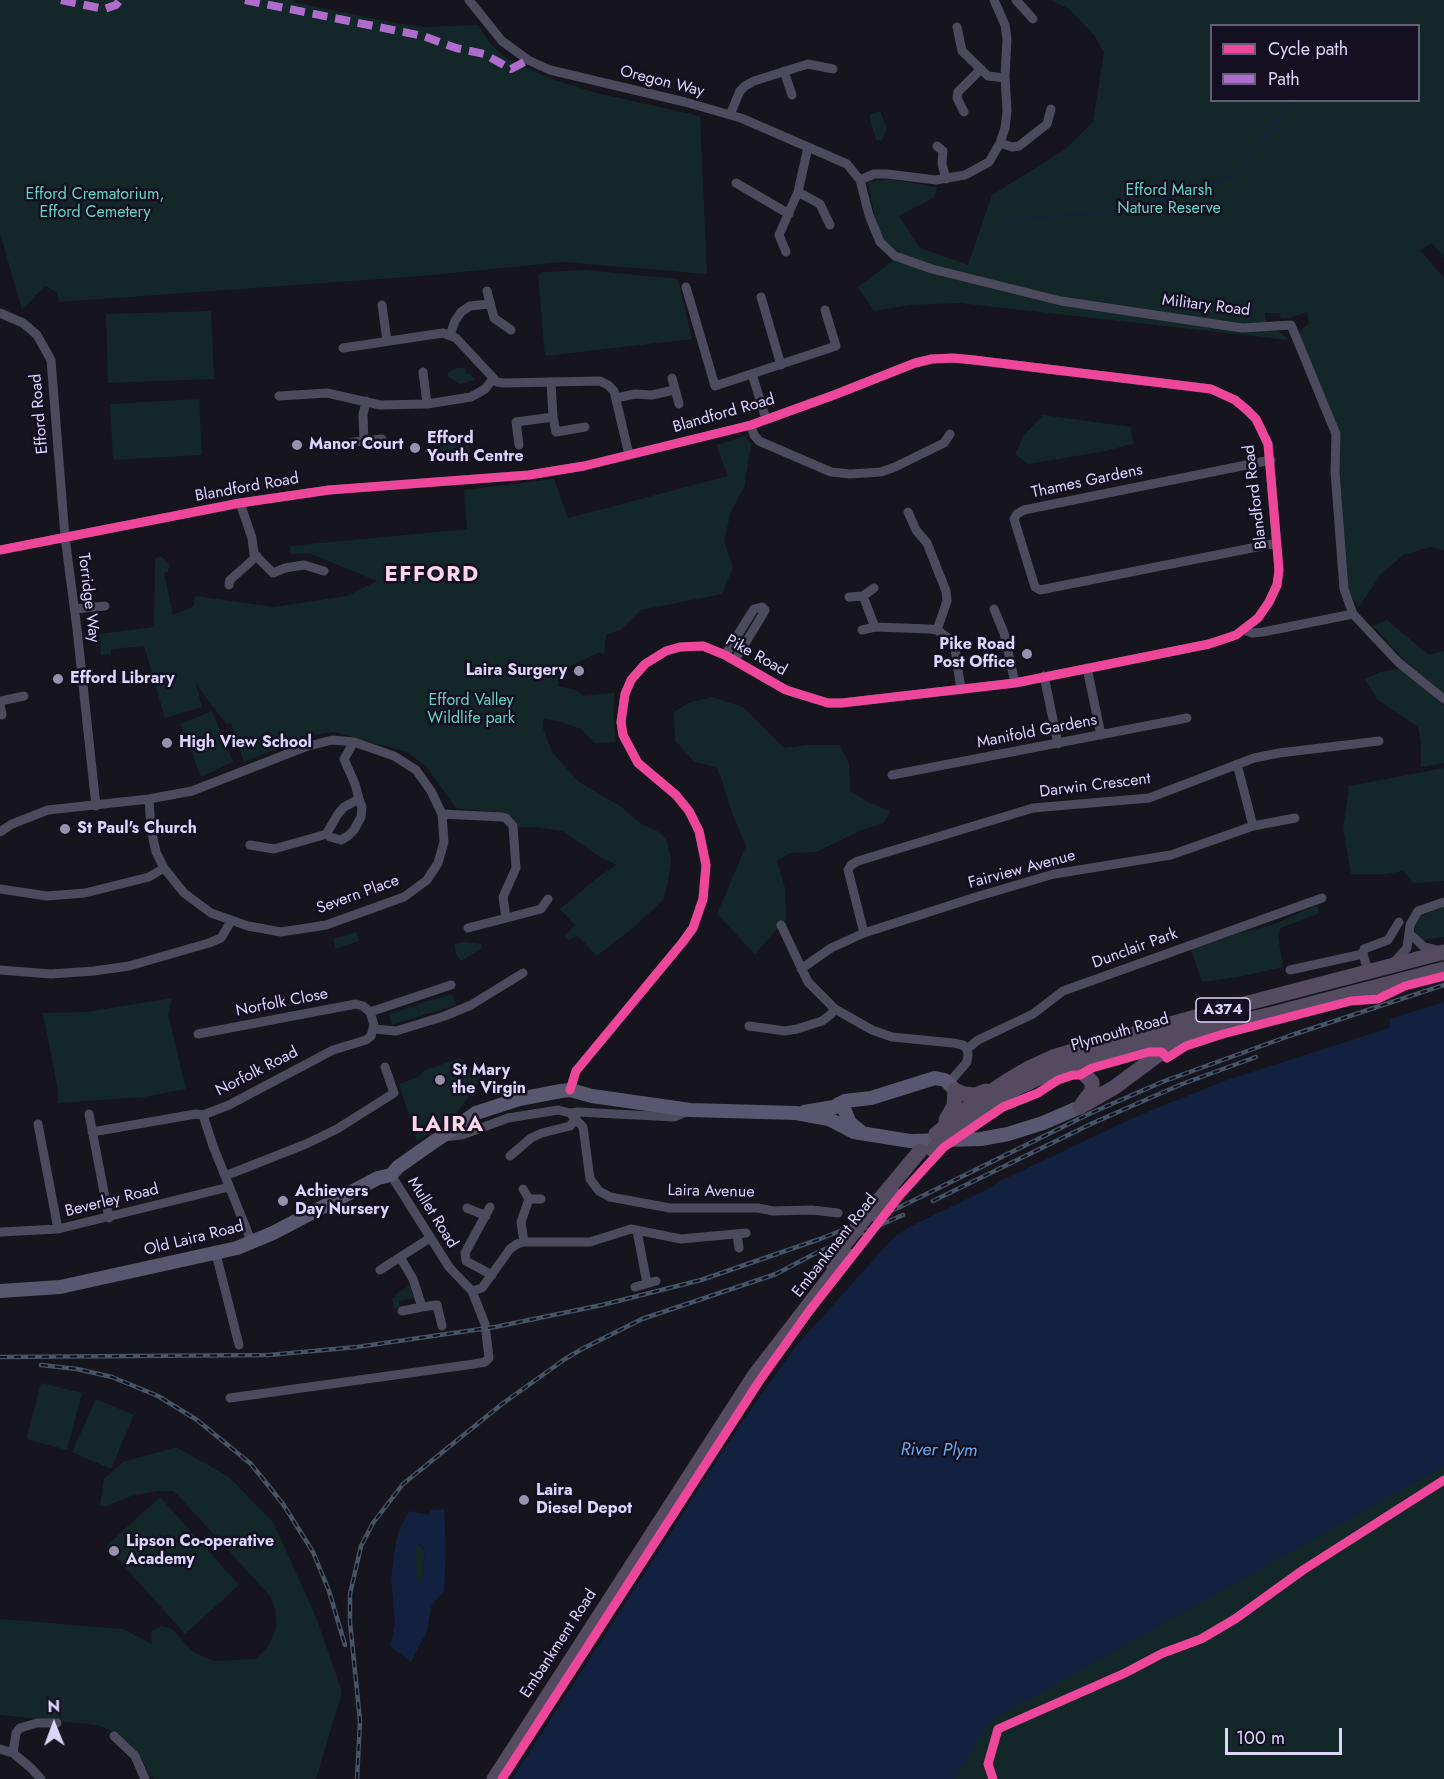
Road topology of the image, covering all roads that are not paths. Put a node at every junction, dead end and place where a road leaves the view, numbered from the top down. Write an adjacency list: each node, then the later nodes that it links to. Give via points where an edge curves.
1 (469, 0): 13 (street, Oregon Way, via 502,41 535,64)
2 (994, 0): 9 (street, via 1007,39)
3 (1016, 0): 4 (street)
4 (1033, 19)
5 (957, 27): 7 (street, via 962,51)
6 (833, 69): 8 (street, via 808,64)
7 (981, 69): 9 (street, via 989,76); 12 (street, via 958,92)
8 (784, 71): 10 (street); 13 (street, via 745,86)
9 (1005, 78): 14 (street, via 1007,111)
10 (792, 95)
11 (1051, 109): 14 (street, via 1047,124 1020,146)
12 (963, 112)
13 (730, 115): 16 (street, Oregon Way)
14 (1000, 143): 17 (street, via 989,162 965,175)
15 (938, 146): 17 (street, via 943,151)
16 (808, 147): 18 (street, Oregon Way, via 847,164); 20 (street)
17 (946, 179): 18 (street, via 874,174)
18 (860, 180): 73 (street, Military Road, via 880,242 895,256 932,269 1114,310 1242,328 1291,325 1336,434 1344,590)
19 (736, 183): 21 (street)
20 (798, 192): 21 (street); 22 (street, via 820,204)
21 (789, 214): 23 (street, via 779,235)
22 (830, 225)
23 (786, 252)
24 (686, 286): 37 (street, via 716,386)
25 (487, 291): 27 (street)
26 (761, 297): 35 (street)
27 (489, 304): 31 (street, via 494,318); 32 (street, via 470,306 461,312)
28 (382, 305): 33 (street)
29 (825, 310): 35 (street, via 836,346)
30 (0, 313): 60 (street, Efford Road, via 23,323 37,335 51,360)
31 (511, 330)
32 (450, 335): 33 (street); 39 (street)
33 (387, 341): 34 (street)
34 (343, 348)
35 (781, 365): 37 (street)
36 (423, 372): 45 (street)
37 (752, 374): 48 (street)
38 (672, 378): 41 (street)
39 (493, 379): 40 (street, via 503,383); 45 (street, via 471,397)
40 (551, 382): 43 (street, via 600,381 614,391); 47 (street)
41 (674, 390): 43 (street); 46 (street)
42 (279, 396): 44 (street, via 327,393)
43 (616, 398): 56 (street)
44 (366, 401): 45 (street); 53 (street)
45 (427, 404)
46 (680, 404)
47 (553, 417): 50 (street, via 556,432); 55 (street, via 516,422)
48 (766, 419): 49 (street, Blandford Road); 57 (street, Blandford Road, via 915,363 953,358 1211,389 1234,400 1256,419 1268,444)
49 (751, 425): 51 (street, via 759,441 831,472 850,474 895,467 944,443); 56 (street, Blandford Road)
50 (585, 428)
51 (950, 434)
52 (382, 439): 53 (street)
53 (364, 441): 54 (street)
54 (353, 442)
55 (519, 445)
56 (629, 455): 58 (street, Blandford Road, via 529,475 329,490)
57 (1270, 460): 61 (street, Blandford Road); 61 (street, Thames Gardens, via 1024,510 1014,519 1035,587 1040,590)
58 (240, 503): 60 (street, Blandford Road); 63 (street)
59 (908, 512): 76 (street, via 927,543 946,591 947,601)
60 (65, 537): 62 (street, Blandford Road); 71 (street, Torridge Way)
61 (1277, 543): 69 (street, Blandford Road, via 1277,585)
62 (0, 550)
63 (256, 556): 64 (street, via 273,573 304,565); 65 (street)
64 (324, 571)
65 (229, 585)
66 (874, 588): 67 (street)
67 (863, 596): 68 (street); 74 (street)
68 (849, 597)
69 (1269, 602): 77 (street, Pike Road)
70 (105, 606): 71 (street)
71 (75, 609): 99 (street, Torridge Way)
72 (994, 609): 82 (street, via 1004,633)
73 (1353, 614): 77 (street, Pike Road, via 1263,632); 85 (street, Military Road, via 1398,662)
74 (875, 627): 75 (street); 76 (street)
75 (862, 630)
76 (937, 630): 83 (street, via 955,648)
77 (1244, 630): 80 (street, Pike Road, via 1209,644)
78 (725, 655): 79 (street, Pike Road); 79 (street, via 754,609 762,607 763,614); 139 (street, Pike Road, via 703,646 666,651 639,670 625,694 621,722 629,749 638,763 676,795 699,831 706,865 704,899 693,928 576,1071)
79 (735, 660): 83 (street, Pike Road, via 786,690 828,703)
80 (1087, 668): 81 (street, Pike Road); 89 (street)
81 (1044, 676): 82 (street, Pike Road); 93 (street)
82 (1015, 683): 83 (street, Pike Road)
83 (961, 690)
84 (24, 696): 86 (street)
85 (1444, 699)
86 (0, 702): 87 (street)
87 (2, 715)
88 (1187, 718): 89 (street, Manifold Gardens)
89 (1101, 735): 93 (street, Manifold Gardens)
90 (332, 740): 92 (street, Severn Place); 94 (street); 98 (street, Severn Place, via 192,791)
91 (1379, 741): 95 (street, Darwin Crescent, via 1279,753)
92 (354, 742): 94 (street); 100 (street, Severn Place, via 397,758 416,770)
93 (1058, 744): 96 (street, Manifold Gardens)
94 (344, 759): 97 (street)
95 (1237, 764): 102 (street); 116 (street, Darwin Crescent, via 1149,798 1033,808 858,861 848,870)
96 (892, 775)
97 (360, 799): 104 (street, via 344,807); 104 (street, via 361,817 354,830 341,840)
98 (149, 800): 99 (street, Severn Place); 106 (street, Severn Place, via 156,852)
99 (96, 806): 103 (street, Severn Place, via 40,812)
100 (442, 814): 111 (street, via 502,817 512,825 516,868 503,897); 112 (street, Severn Place, via 444,842 438,863 427,880 404,897 306,929 281,932)
101 (1295, 818): 102 (street, Fairview Avenue)
102 (1253, 826): 116 (street, Fairview Avenue, via 1171,855 1054,874)
103 (0, 832)
104 (327, 834): 105 (street, via 274,849)
105 (250, 846)
106 (164, 868): 107 (street, via 149,877 85,893 47,896); 112 (street, Severn Place, via 184,893 211,914)
107 (0, 889)
108 (1322, 898): 134 (street, Dunclair Park, via 1063,991 1033,1014)
109 (548, 899): 111 (street, via 541,909)
110 (1444, 902): 117 (street, via 1418,911 1410,924)
111 (506, 918): 115 (street)
112 (231, 921): 123 (street, via 220,938 209,943 129,966 51,974)
113 (1399, 922): 119 (street, via 1388,940 1364,949)
114 (781, 925): 121 (street)
115 (468, 928)
116 (864, 933): 121 (street, Fairview Avenue, via 831,948)
117 (1410, 934): 118 (street, via 1424,947); 120 (street, via 1407,948)
118 (1444, 952): 120 (main road, Plymouth Road / A374)
119 (1363, 954): 124 (street); 125 (street)
120 (1391, 965): 125 (main road, Plymouth Road / A374)
121 (801, 969): 128 (street, via 813,988)
122 (1444, 969): 130 (main road, Plymouth Road / A374)
123 (0, 970)
124 (1290, 970)
125 (1368, 971): 137 (main road, Plymouth Road / A374, via 1053,1057)
126 (523, 973): 132 (street, via 445,1016 396,1031)
127 (451, 985): 129 (street)
128 (835, 1009): 131 (street, via 822,1021 797,1029); 134 (street, via 892,1037 953,1043)
129 (370, 1012): 132 (street); 133 (street, Norfolk Close, via 356,1004)
130 (1272, 1014): 135 (main road, Plymouth Road / A374, via 1114,1051); 140 (main road, via 1183,1040)
131 (749, 1026)
132 (374, 1029): 144 (street, Norfolk Road, via 366,1040 327,1053 229,1106)
133 (198, 1034)
134 (967, 1049): 138 (street, via 967,1062)
135 (1075, 1065): 140 (main road, via 1092,1082 1089,1098); 147 (main road, Plymouth Road / A374, via 1013,1090)
136 (385, 1067): 154 (street, via 394,1094 337,1129)
137 (1007, 1081): 138 (main road, via 975,1095 964,1094); 149 (main road, Plymouth Road / A374)
138 (952, 1086): 143 (main road, Old Laira Road, via 942,1078 931,1079 871,1098 845,1101); 149 (main road, via 954,1106)
139 (570, 1090): 141 (main road, Old Laira Road); 150 (main road, Old Laira Road, via 486,1109)
140 (1080, 1107): 143 (main road, Old Laira Road, via 1043,1123 981,1139 910,1141 864,1134 846,1129)
141 (690, 1110): 143 (main road, Old Laira Road); 145 (street, Old Laira Road, via 674,1117 578,1112)
142 (89, 1114): 148 (street)
143 (837, 1114)
144 (203, 1115): 148 (street, Norfolk Road); 154 (street)
145 (573, 1117): 150 (street, Old Laira Road, via 558,1110 536,1113 508,1118 462,1135); 152 (street, via 570,1126 531,1138); 161 (street, Laira Avenue, via 583,1128 590,1179 610,1197 670,1208)
146 (38, 1124): 163 (street)
147 (958, 1128): 151 (main road, Embankment Road / A374, bridge)
148 (92, 1132): 162 (street)
149 (937, 1133): 151 (main road, Embankment Road / A374)
150 (441, 1137): 153 (main road, Old Laira Road)
151 (927, 1150): 157 (main road, Embankment Road / A374)
152 (510, 1156)
153 (391, 1175): 166 (street, Mullet Road); 168 (main road, Old Laira Road, via 378,1178)
154 (225, 1176): 155 (street)
155 (230, 1187): 162 (street, Beverley Road); 168 (street)
156 (523, 1189): 158 (street)
157 (887, 1197): 188 (main road, Embankment Road / A374, bridge, via 830,1262 747,1371); 189 (main road, Embankment Road / A374, bridge, via 754,1376)
158 (529, 1199): 159 (street); 167 (street, via 521,1222)
159 (541, 1199)
160 (467, 1208): 173 (street, via 488,1212 464,1246 466,1260)
161 (838, 1213)
162 (109, 1218): 163 (street, Beverley Road)
163 (58, 1229): 165 (street, Beverley Road)
164 (637, 1231): 167 (street, via 630,1229 590,1242); 169 (street, via 681,1239 742,1234); 174 (street, via 651,1282)
165 (0, 1232)
166 (430, 1238): 171 (street); 176 (street, Mullet Road, via 449,1267)
167 (524, 1242): 173 (street, via 510,1249)
168 (252, 1243): 170 (main road, Old Laira Road)
169 (739, 1248)
170 (216, 1254): 175 (main road, Old Laira Road, via 60,1287); 180 (street)
171 (400, 1257): 172 (street); 177 (street, via 413,1279)
172 (380, 1270)
173 (492, 1275): 176 (street, via 482,1288)
174 (635, 1287)
175 (0, 1291)
176 (472, 1291): 181 (street, via 485,1324 490,1353 485,1362)
177 (422, 1307): 178 (street); 179 (street, via 437,1305)
178 (402, 1311)
179 (442, 1326)
180 (239, 1345)
181 (231, 1398)
182 (57, 1723): 185 (street, via 20,1728)
183 (114, 1736): 187 (street, via 135,1756)
184 (0, 1749): 185 (street)
185 (13, 1753): 186 (street)
186 (41, 1779)
187 (145, 1779)
188 (484, 1779)
189 (494, 1779)

